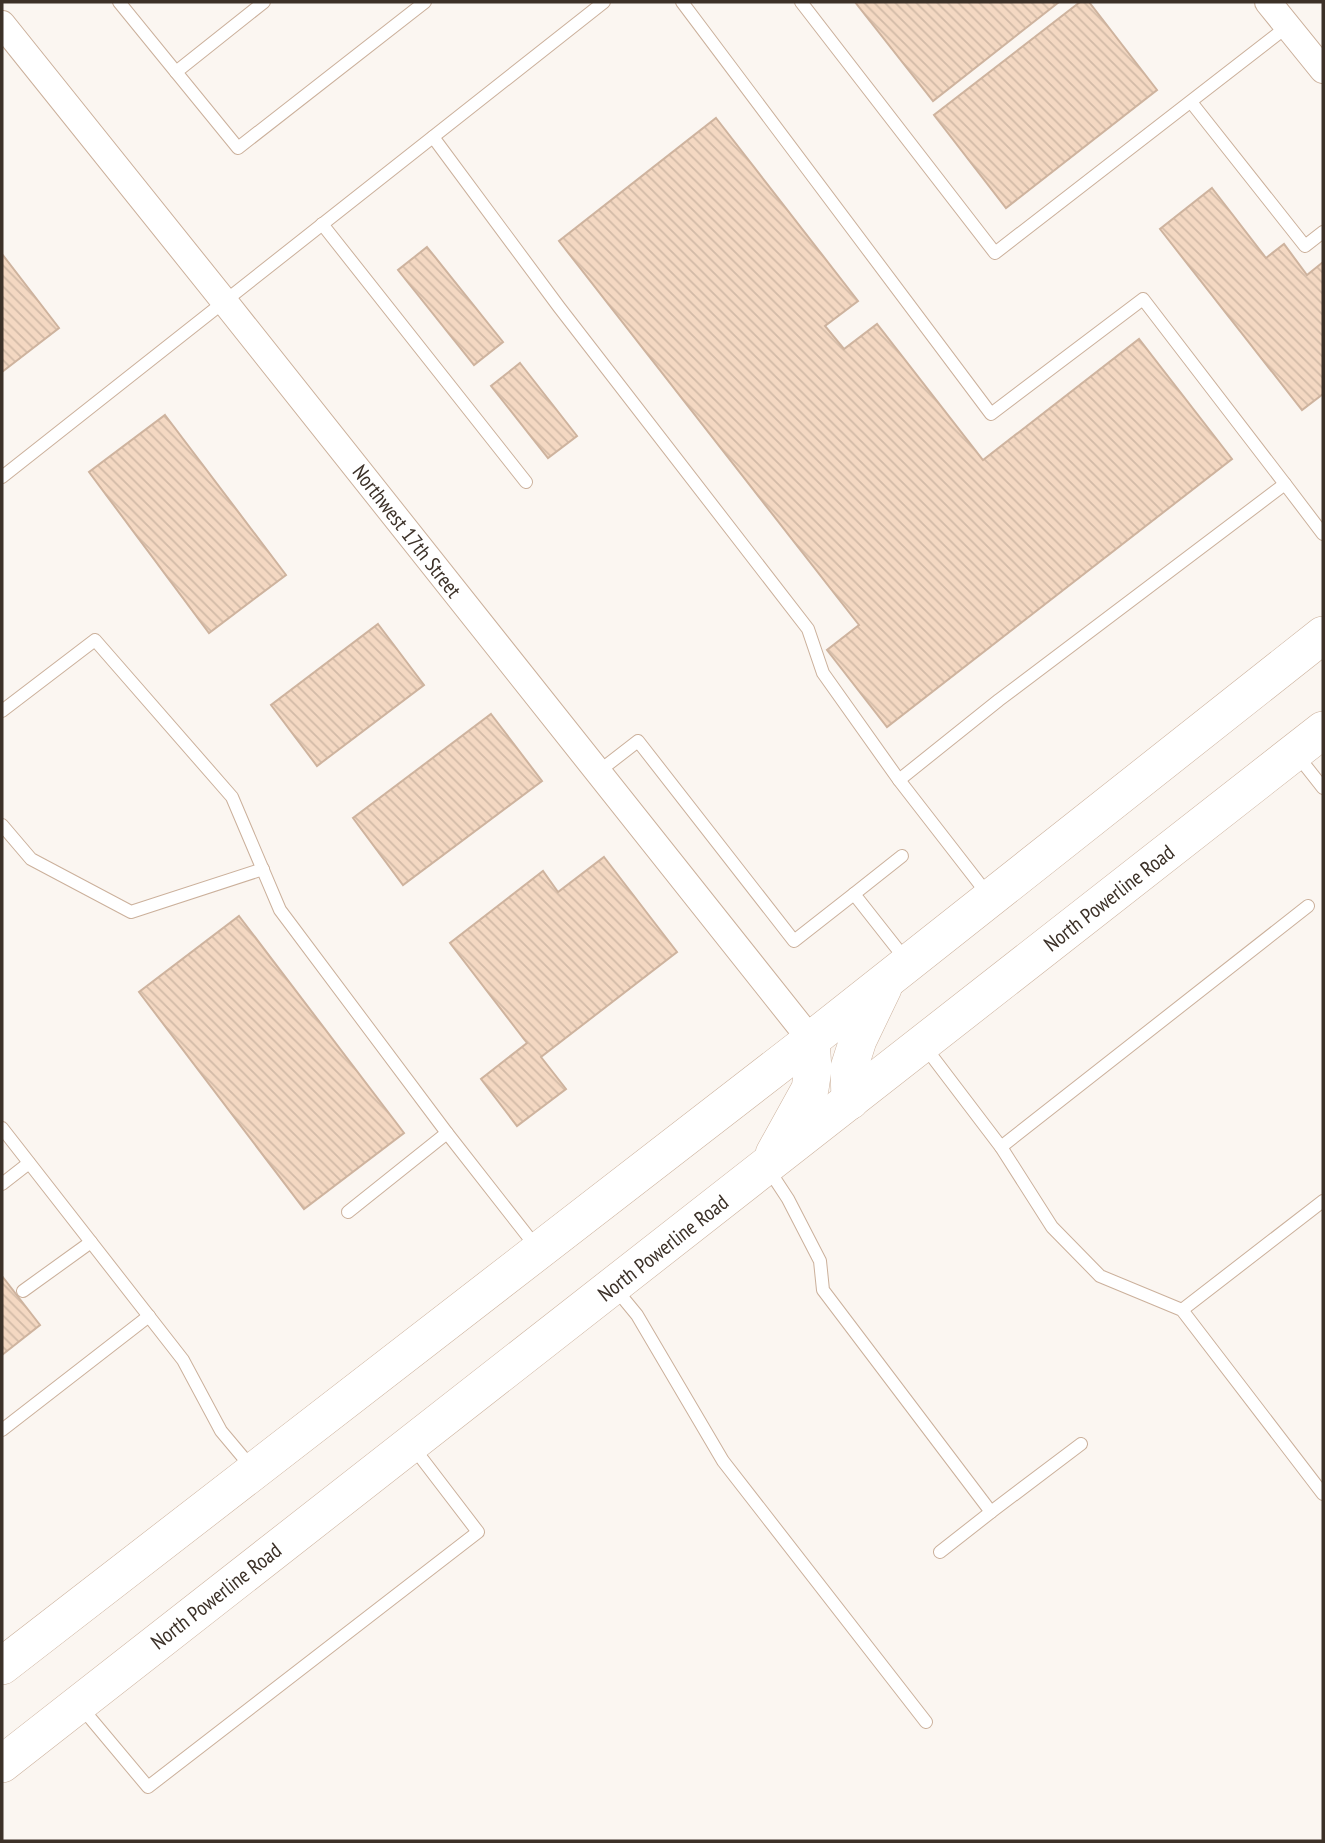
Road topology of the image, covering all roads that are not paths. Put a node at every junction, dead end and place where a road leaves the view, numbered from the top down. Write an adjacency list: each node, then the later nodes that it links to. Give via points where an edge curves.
1 (119, 2): 11 (lane)
2 (264, 2): 11 (lane)
3 (425, 2): 11 (lane, via 238,148)
4 (604, 2): 13 (lane)
5 (682, 2): 19 (lane, via 991,414 1143,299)
6 (801, 2): 12 (lane, via 995,253)
7 (1268, 2): 9 (street)
8 (2, 24): 16 (street, Northwest 17th Street)
9 (1288, 26): 10 (street); 12 (lane)
10 (1323, 70)
11 (176, 72)
12 (1191, 102): 15 (lane, via 1305,246)
13 (433, 137): 14 (lane); 26 (lane, via 808,629 823,673)
14 (322, 224): 16 (lane); 18 (lane)
15 (1323, 232)
16 (225, 301): 17 (lane); 25 (street, Northwest 17th Street)
17 (2, 477)
18 (526, 482)
19 (1284, 484): 20 (lane); 26 (lane)
20 (1323, 534)
21 (1323, 635): 32 (main road)
22 (2, 711): 30 (lane, via 95,640 232,797)
23 (1323, 730): 24 (main road, North Powerline Road)
24 (1295, 752): 27 (lane); 36 (main road, North Powerline Road)
25 (598, 772): 31 (lane, via 638,741 794,941); 35 (street, Northwest 17th Street)
26 (899, 780): 32 (lane)
27 (1323, 788)
28 (2, 825): 30 (lane, via 31,859 131,912)
29 (902, 856): 31 (lane)
30 (263, 869): 39 (lane, via 280,910)
31 (854, 894): 34 (lane)
32 (991, 898): 34 (main road)
33 (1308, 906): 40 (lane)
34 (897, 972): 35 (main road); 37 (main road, via 858,1040 849,1068)
35 (811, 1040): 42 (main road, via 810,1089); 47 (main road)
36 (923, 1044): 37 (main road, North Powerline Road); 40 (lane)
37 (850, 1101): 42 (main road, North Powerline Road)
38 (2, 1128): 41 (lane)
39 (447, 1133): 45 (lane); 47 (lane)
40 (1001, 1147): 50 (lane, via 1052,1227 1100,1276)
41 (29, 1163): 43 (lane); 46 (lane)
42 (767, 1167): 48 (main road, North Powerline Road); 57 (lane, via 820,1261 822,1290)
43 (2, 1184)
44 (1323, 1201): 50 (lane)
45 (348, 1212)
46 (91, 1242): 49 (lane); 51 (lane)
47 (539, 1251): 55 (main road)
48 (614, 1286): 53 (main road, North Powerline Road); 61 (lane, via 637,1315 723,1461)
49 (23, 1291)
50 (1182, 1310): 56 (lane)
51 (149, 1316): 52 (lane); 55 (lane, via 183,1360 221,1431)
52 (2, 1430)
53 (411, 1444): 60 (main road, North Powerline Road); 60 (lane, via 478,1532 148,1787)
54 (1081, 1444): 57 (lane)
55 (254, 1471): 59 (main road)
56 (1323, 1494)
57 (991, 1512): 58 (lane)
58 (940, 1552)
59 (2, 1666)
60 (78, 1704): 62 (main road, North Powerline Road)
61 (926, 1722)
62 (2, 1764)

